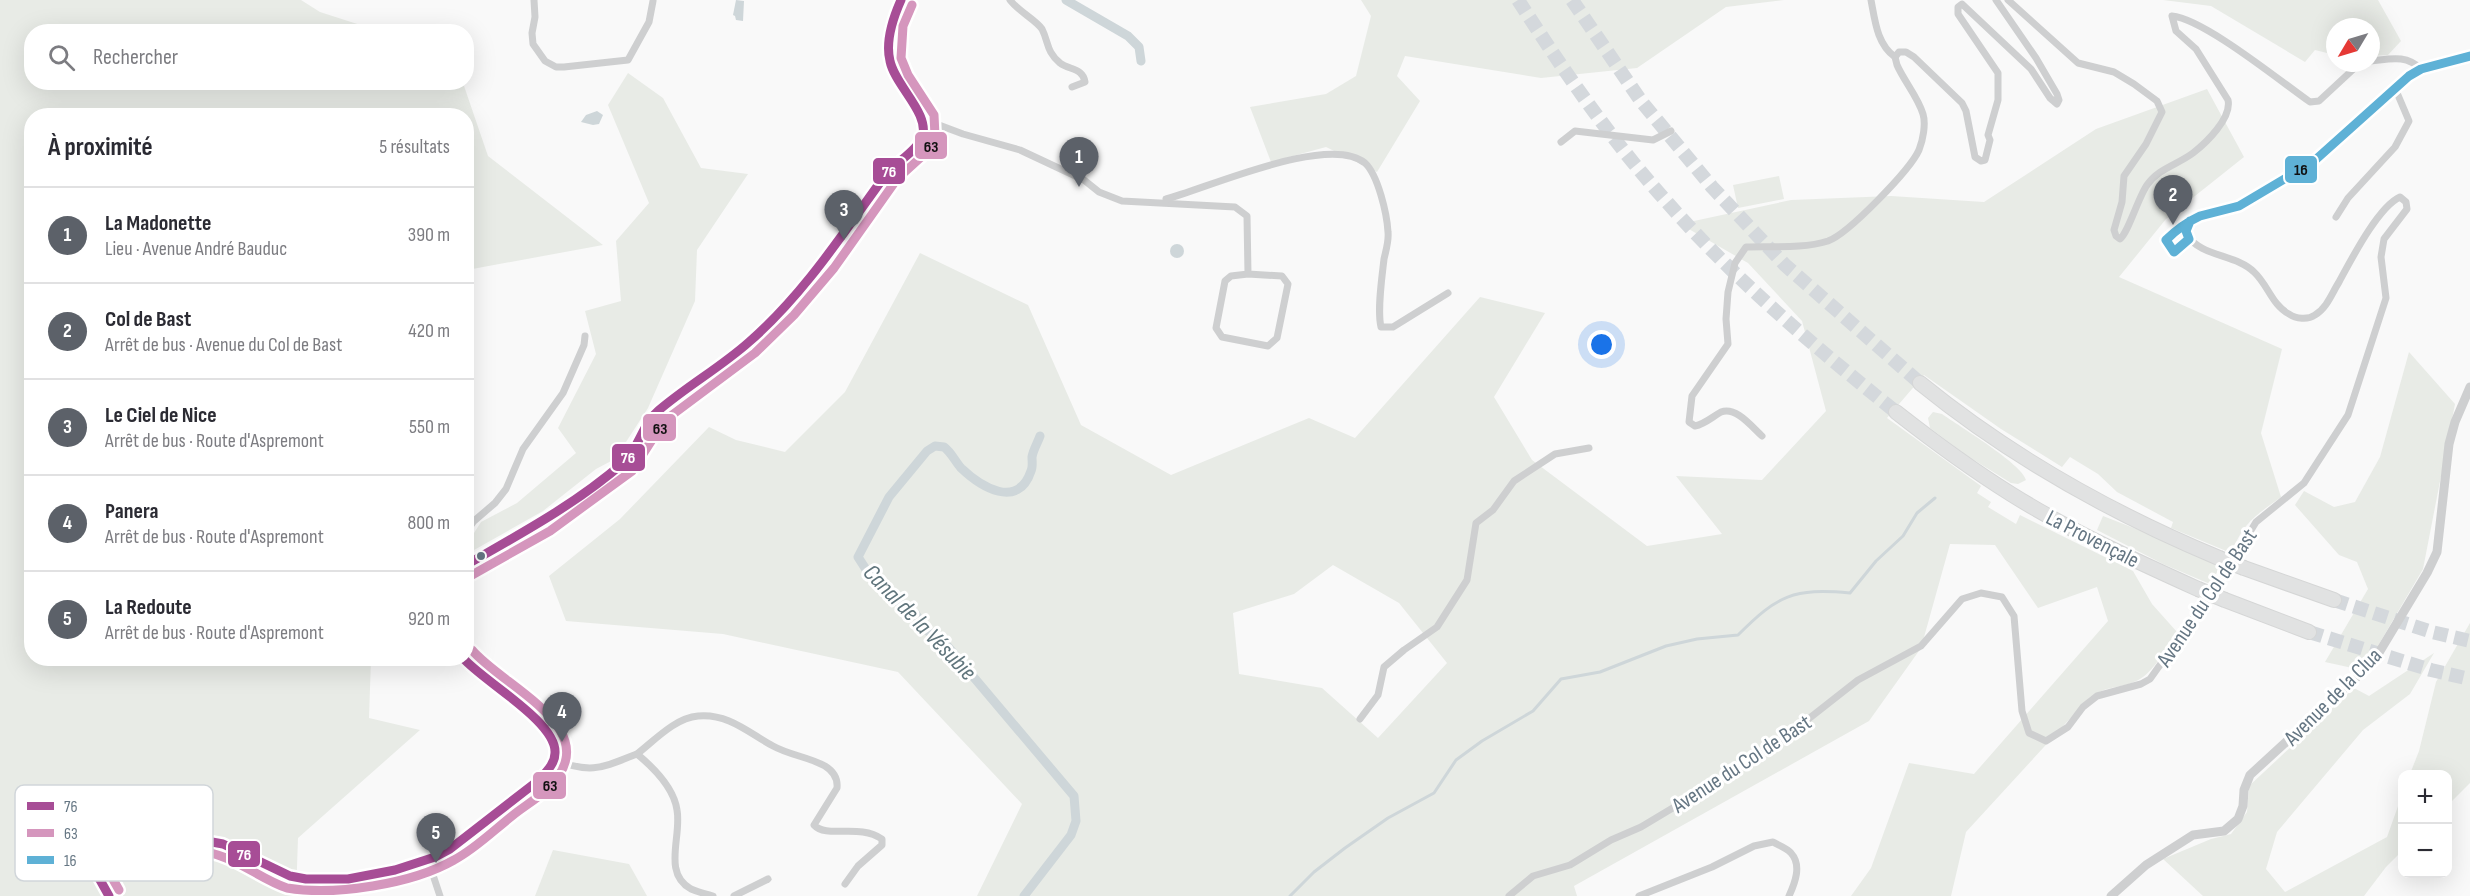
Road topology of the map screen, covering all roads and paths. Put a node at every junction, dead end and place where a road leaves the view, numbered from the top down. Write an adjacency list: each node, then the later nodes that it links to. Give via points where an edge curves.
1 (534, 0): 7 (street, via 533,44 545,61 556,67 628,60 649,22)
2 (901, 0): 15 (street, via 891,23 889,60 897,81)
3 (1010, 0): 13 (street, via 1042,28 1049,52 1065,67 1084,76 1082,85)
4 (1871, 0): 9 (street, via 1885,50)
5 (1996, 0): 9 (street, via 2036,57 2059,102 2053,103 2031,69 1967,7 1958,7 1958,14 1998,74 1998,100 1985,160 1975,157 1962,103 1914,57 1906,52)
6 (2008, 0): 12 (street, via 2078,63 2114,72 2157,101 2162,111 2124,177 2114,230 2120,239 2145,187 2157,173 2192,154 2229,107 2203,58 2176,31 2172,16 2183,17 2225,42 2310,102 2319,101)
7 (653, 1)
8 (2470, 56): 11 (street)
9 (1895, 57): 26 (street, via 1923,113 1924,128 1915,157 1884,195 1832,240 1746,247 1735,264 1728,292 1728,344 1692,396 1689,422 1702,425 1723,411 1731,411)
10 (2380, 60): 11 (street, via 2401,58)
11 (2421, 69): 14 (street)
12 (2350, 72)
13 (1072, 87)
14 (2395, 88): 19 (street, via 2409,121 2395,147 2348,198); 45 (street, Avenue du Col de Bast, via 2313,162 2239,206 2190,221 2186,231 2192,242 2247,266 2283,311 2307,318 2315,316 2328,302 2366,235 2393,200 2400,197 2407,208 2384,239 2381,257 2386,298 2348,415 2304,483 2256,522 2224,575 2150,679 2097,696 2068,727 2046,741 2029,733 2022,711 2014,616 2002,597 1981,593 1962,599 1921,646 1858,680 1742,767 1641,828 1611,840 1570,865 1533,876)
15 (922, 118): 18 (street, via 1020,150 1122,201); 29 (street, via 924,135 920,142 888,171 802,289 759,334 656,412 633,452 615,470 543,521)
16 (1671, 131): 17 (street, via 1653,140 1575,131)
17 (1561, 142)
18 (1158, 202): 20 (street, via 1235,207 1247,216); 21 (street, via 1289,159 1330,154 1353,158 1364,162 1371,172 1386,214 1389,234 1381,327 1393,327)
19 (2336, 217)
20 (1248, 274): 20 (street, via 1282,276 1288,284 1277,338 1268,346 1222,337 1216,328 1225,281 1231,276)
21 (1448, 293)
22 (585, 336): 28 (street, via 563,393 524,449 506,489)
23 (1920, 383): 30 (highway, La Provençale, bridge, via 1994,439 2068,485 2219,558)
24 (2470, 387): 48 (street, Avenue de la Clua, via 2449,444 2437,552 2380,651 2369,666 2250,775 2238,819 2224,831 2193,835 2146,865)
25 (1896, 412): 31 (highway, La Provençale, bridge, via 1972,468 2097,542 2198,589)
26 (1762, 436)
27 (1588, 448): 33 (street, via 1555,454 1514,481 1493,510 1476,523 1467,580 1437,627 1384,667 1378,695)
28 (474, 523)
29 (474, 560)
30 (2334, 600)
31 (2309, 632)
32 (470, 666): 35 (street, via 485,682 546,728 556,749)
33 (1360, 719)
34 (637, 754): 35 (street, via 589,770); 40 (street, via 687,717 715,716 773,746 825,766 838,781 837,788 814,825 825,832 857,830 882,839 882,845 858,866); 43 (street, via 673,793 678,812 677,875 690,888)
35 (554, 760): 37 (street, via 527,791 450,849)
36 (213, 842): 37 (street, via 308,880 380,874)
37 (428, 860): 42 (street)
38 (768, 879): 44 (street)
39 (101, 881): 41 (street)
40 (846, 884)
41 (110, 896)
42 (440, 896)
43 (714, 896)
44 (734, 896)
45 (1509, 896)
46 (1640, 896): 47 (street, via 1754,846 1773,842 1792,853 1797,868)
47 (1789, 896)
48 (2111, 896)

